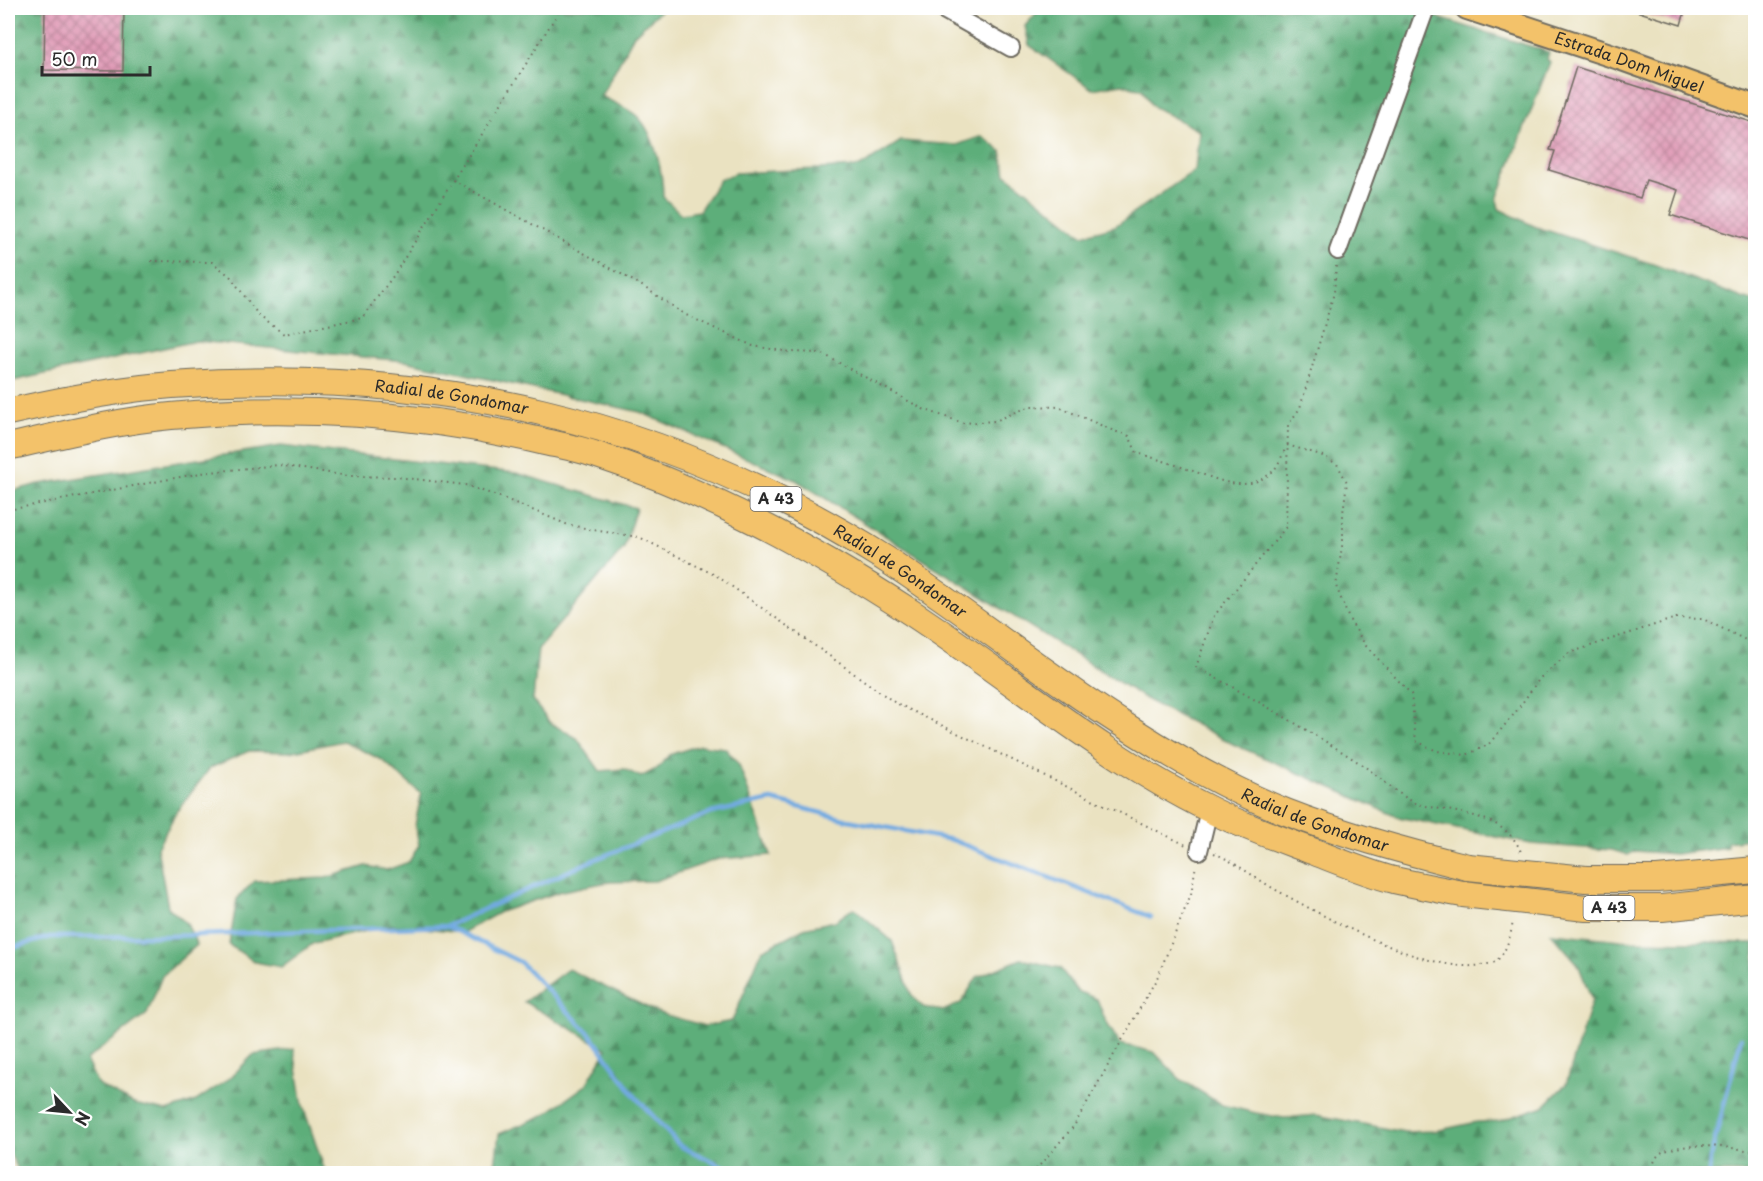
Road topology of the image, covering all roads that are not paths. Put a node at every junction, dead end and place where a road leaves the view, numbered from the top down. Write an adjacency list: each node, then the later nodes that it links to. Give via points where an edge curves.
1 (940, 8): 4 (street)
2 (1426, 8): 6 (street)
3 (1467, 8): 5 (main road, Estrada Dom Miguel)
4 (1011, 48)
5 (1755, 106)
6 (1338, 251)
7 (8, 412): 11 (highway, Radial de Gondomar / A 43, bridge, via 79,397 169,385 268,380 413,388 547,412 729,474 834,528 932,590 1132,730 1224,783 1284,811 1398,850 1468,867 1598,879 1657,879)
8 (8, 447): 9 (highway, Radial de Gondomar / A 43, via 169,416 248,412 412,419 486,428 591,453 670,481 839,567 1112,753)
9 (1209, 810): 10 (street); 12 (highway, Radial de Gondomar / A 43, bridge, via 1390,879 1463,894 1586,909 1662,908)
10 (1199, 850)
11 (1755, 870)
12 (1755, 898)

